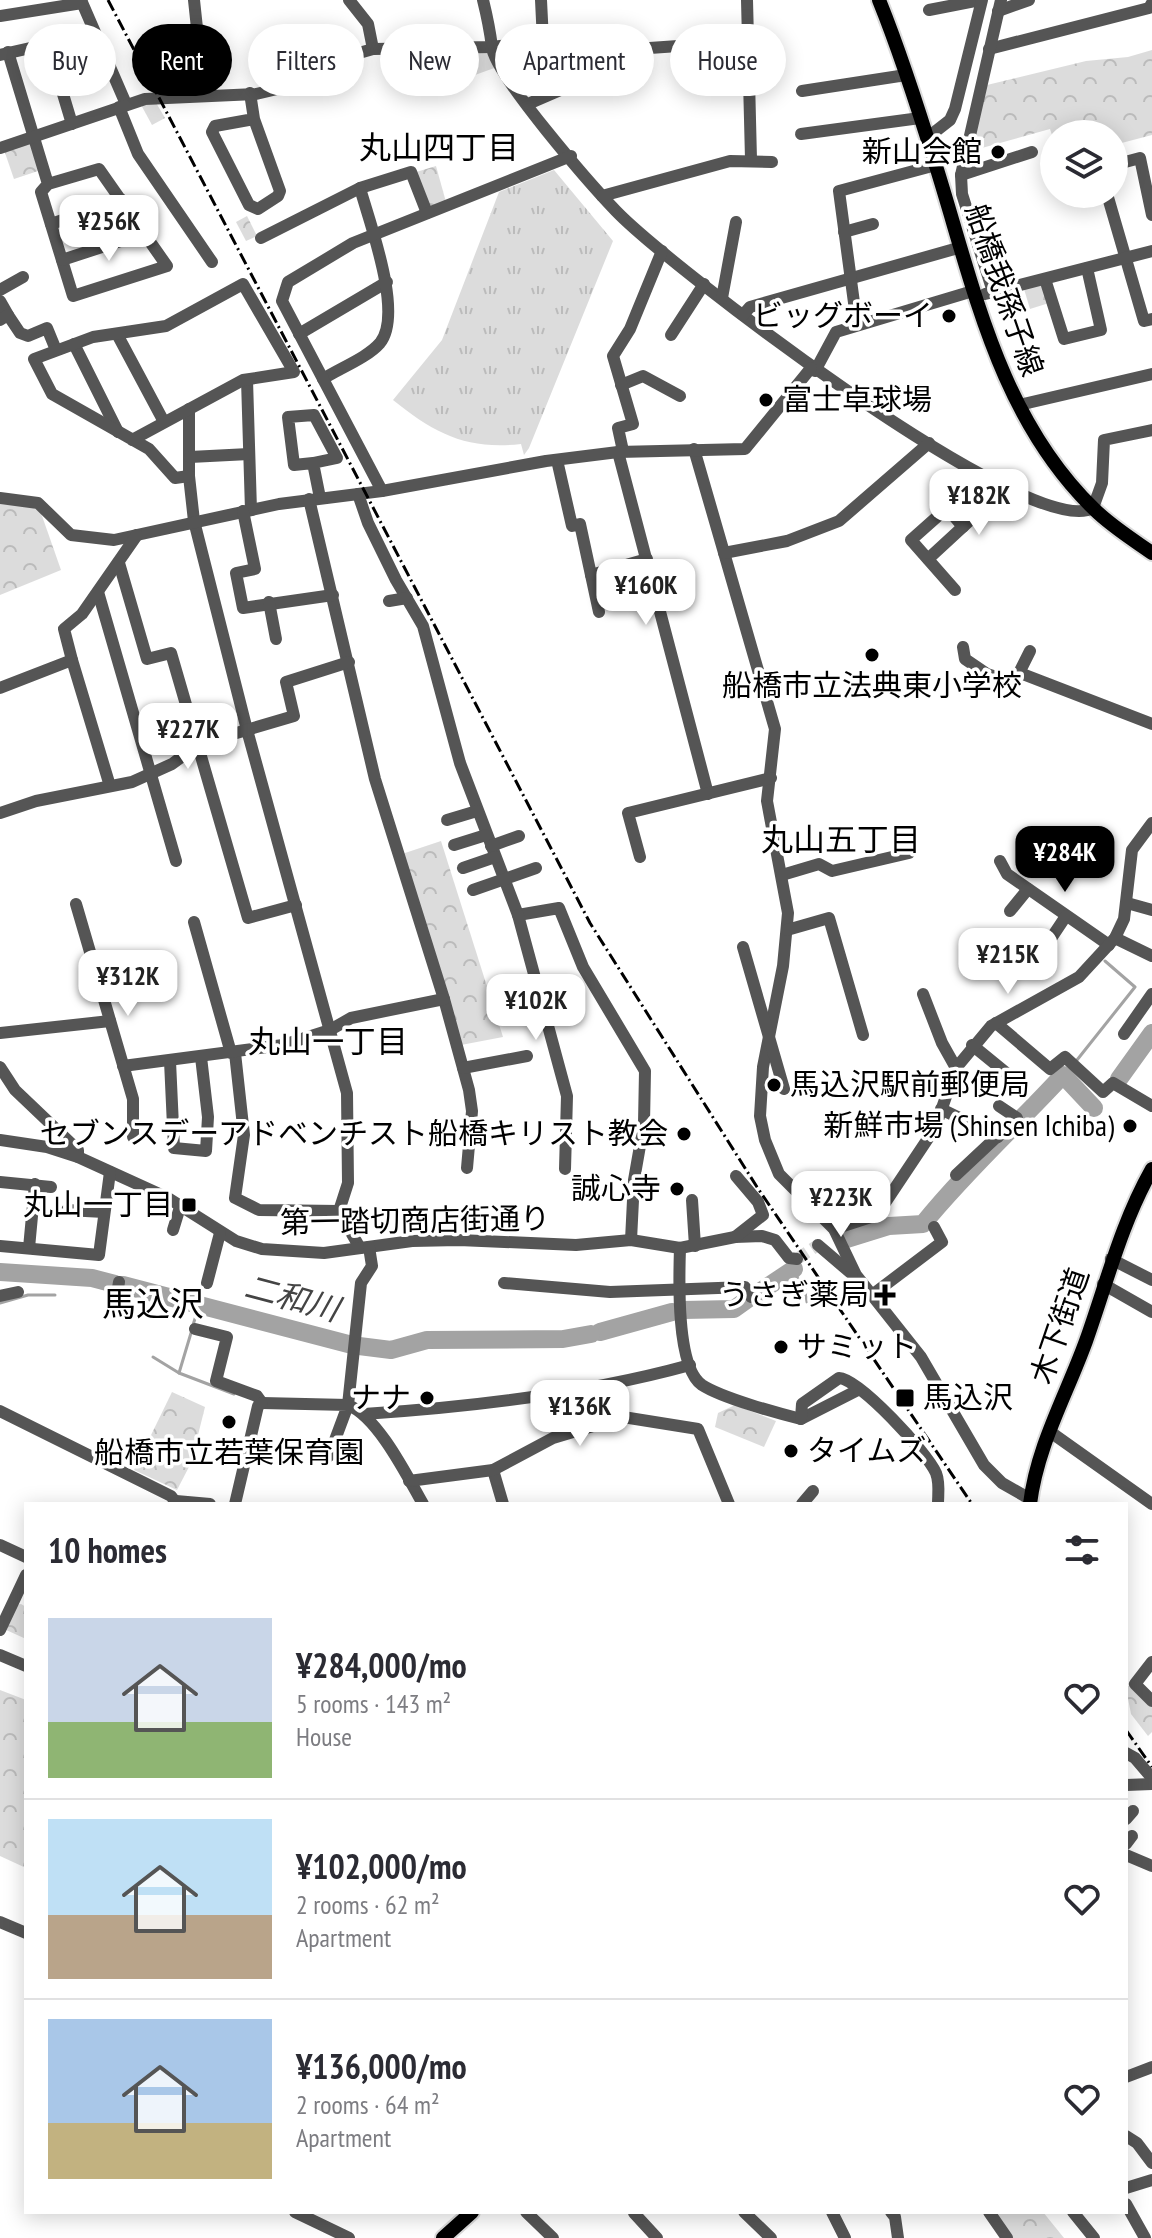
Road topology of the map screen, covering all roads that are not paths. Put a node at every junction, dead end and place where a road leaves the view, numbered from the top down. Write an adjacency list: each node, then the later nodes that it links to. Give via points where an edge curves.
1 (194, 0): 14 (street)
2 (349, 0): 18 (street, via 368,24)
3 (483, 0): 16 (street)
4 (541, 0): 15 (street)
5 (747, 0): 38 (street)
6 (879, 0): 22 (main road, 船橋我孫子線)
7 (981, 0): 12 (street); 34 (street, via 955,109 950,120)
8 (1029, 0): 11 (street)
9 (82, 1): 13 (street); 28 (street)
10 (1152, 3): 19 (street)
11 (1000, 6): 19 (street)
12 (929, 10)
13 (0, 16)
14 (197, 24)
15 (542, 24)
16 (492, 47): 17 (street); 18 (street); 27 (street)
17 (495, 47)
18 (373, 49): 20 (street)
19 (989, 49): 42 (street)
20 (364, 52)
21 (4, 54): 31 (street, via 48,44); 33 (street)
22 (906, 75): 23 (street); 29 (main road, 船橋我孫子線)
23 (802, 91)
24 (180, 96): 28 (street)
25 (250, 96): 30 (street)
26 (546, 96): 27 (street)
27 (528, 104): 37 (street)
28 (122, 106): 31 (street); 62 (street, via 138,154)
29 (920, 118): 32 (street); 34 (main road, 船橋我孫子線)
30 (254, 119): 30 (street, via 280,191 258,209 249,205 212,132 215,126)
31 (72, 124): 33 (street)
32 (801, 134)
33 (34, 137): 35 (street); 43 (street)
34 (927, 138): 41 (main road, 船橋我孫子線)
35 (0, 148)
36 (1032, 152): 42 (street)
37 (571, 156): 45 (street); 48 (street, via 448,199)
38 (751, 159): 40 (street); 45 (street)
39 (1128, 161): 49 (street, via 1140,158)
40 (772, 162)
41 (936, 165): 53 (street, via 839,191); 57 (main road, 船橋我孫子線)
42 (961, 175): 70 (street, via 962,194)
43 (48, 184): 46 (street, via 99,169); 51 (street, via 41,192)
44 (360, 188): 48 (street, via 411,172); 55 (street); 56 (street)
45 (602, 196): 58 (street)
46 (122, 200): 51 (street); 54 (street)
47 (1111, 208): 60 (street)
48 (427, 213): 55 (street)
49 (1152, 215)
50 (736, 222): 72 (street)
51 (51, 224): 61 (street)
52 (873, 224): 53 (street)
53 (844, 232): 66 (street)
54 (145, 233): 61 (street); 61 (street, via 167,266 73,296)
55 (373, 235): 67 (street); 79 (street, via 288,282 282,301)
56 (261, 238)
57 (958, 248): 66 (street); 71 (main road, 船橋我孫子線)
58 (662, 251): 68 (street); 87 (street, via 613,356)
59 (1152, 251): 60 (street)
60 (1126, 258): 63 (street); 76 (street, via 1144,321)
61 (62, 260)
62 (212, 262)
63 (1087, 268): 65 (street); 65 (street, via 1101,330 1064,339)
64 (23, 277): 69 (street)
65 (1045, 279): 70 (street)
66 (850, 280): 74 (street, via 750,307); 77 (street)
67 (387, 282): 79 (street); 85 (street, via 381,342)
68 (704, 284): 72 (street); 80 (street)
69 (0, 290)
70 (993, 292): 71 (street)
71 (974, 294): 77 (street); 89 (main road, 船橋我孫子線)
72 (722, 298): 74 (street)
73 (0, 301): 75 (street)
74 (743, 315): 83 (street)
75 (4, 318): 82 (street, via 24,335 47,328)
76 (1152, 319)
77 (857, 325): 83 (street, via 836,332)
78 (117, 334): 81 (street); 86 (street, via 166,326 243,284 294,372); 91 (street)
79 (299, 334): 85 (street)
80 (671, 335)
81 (74, 344): 82 (street); 93 (street)
82 (56, 350): 93 (street, via 34,359 52,394)
83 (813, 369): 95 (street); 96 (street, via 745,449)
84 (1152, 374): 89 (street)
85 (323, 379): 104 (street)
86 (247, 380): 90 (street); 98 (street)
87 (621, 385): 88 (street, via 643,376); 97 (street, via 633,424 618,428)
88 (680, 396)
89 (1019, 405): 108 (main road, 船橋我孫子線)
90 (189, 409): 91 (street); 99 (street)
91 (164, 422): 94 (street)
92 (1152, 430): 108 (street, via 1104,440 1102,483)
93 (118, 432): 94 (street)
94 (132, 440): 102 (street, via 149,449 175,478)
95 (929, 443): 103 (street); 113 (street, via 839,521 787,541)
96 (694, 449): 97 (street); 113 (street)
97 (621, 452): 100 (street); 115 (street)
98 (249, 454): 99 (street); 109 (street)
99 (190, 457): 102 (street)
100 (557, 460): 104 (street); 118 (street, via 572,526 580,524)
101 (313, 463): 101 (street, via 294,465 288,417 314,415 337,458); 107 (street)
102 (189, 476): 110 (street)
103 (1005, 488): 108 (street, via 1056,509); 111 (street)
104 (382, 491): 105 (street)
105 (358, 494): 107 (street); 122 (street)
106 (0, 498): 112 (street, via 38,503 71,535 114,540)
107 (314, 499): 109 (street); 121 (street)
108 (1093, 508): 114 (main road, 船橋我孫子線)
109 (247, 510): 110 (street); 124 (street, via 255,569 236,573 243,608)
110 (194, 521): 112 (street); 134 (street)
111 (963, 527): 116 (street); 116 (street, via 947,508 911,540)
112 (137, 535): 117 (street)
113 (724, 553): 137 (street, via 775,729)
114 (1152, 553)
115 (647, 559): 118 (street); 139 (street)
116 (928, 559): 119 (street)
117 (119, 563): 120 (street); 135 (street, via 147,659 171,653)
118 (591, 575): 125 (street)
119 (955, 590)
120 (98, 592): 129 (street, via 64,629); 136 (street)
121 (333, 595): 124 (street); 130 (street)
122 (407, 598): 123 (street); 140 (street, via 423,626)
123 (389, 601)
124 (269, 602): 126 (street)
125 (599, 612)
126 (276, 639)
127 (963, 647): 131 (street, via 965,659 987,674 1014,683)
128 (1030, 651): 131 (street)
129 (72, 660): 132 (street); 138 (street)
130 (349, 662): 134 (street, via 286,682 294,716); 172 (street, via 375,779)
131 (1020, 673): 133 (street)
132 (0, 688)
133 (1152, 724)
134 (247, 730): 135 (street); 159 (street)
135 (199, 744): 136 (street); 159 (street, via 248,918)
136 (153, 773): 138 (street); 149 (street)
137 (771, 778): 139 (street); 153 (street, via 767,801)
138 (110, 786): 141 (street)
139 (708, 794): 148 (street, via 628,813)
140 (477, 811): 142 (street); 146 (street)
141 (0, 813)
142 (447, 820)
143 (1152, 823): 157 (street, via 1132,850)
144 (519, 836): 146 (street)
145 (454, 845): 146 (street)
146 (491, 846): 151 (street); 154 (street)
147 (909, 853): 153 (street, via 832,871 819,864)
148 (640, 857)
149 (176, 861)
150 (1000, 861): 155 (street, via 1007,874)
151 (463, 868)
152 (536, 868): 154 (street)
153 (782, 875): 165 (street)
154 (504, 881): 156 (street); 162 (street)
155 (1028, 889): 161 (street); 163 (street)
156 (473, 890)
157 (1127, 903): 160 (street); 167 (street)
158 (76, 904): 173 (street)
159 (296, 905): 175 (street)
160 (1152, 910)
161 (1010, 911)
162 (518, 915): 199 (street, via 567,1096); 217 (street, via 559,908 583,967 645,1071)
163 (1066, 916): 166 (street); 167 (street)
164 (194, 922): 181 (street)
165 (787, 930): 178 (street); 179 (street, via 829,918)
166 (1050, 940)
167 (1112, 941): 169 (street); 174 (street, via 1079,977)
168 (743, 947): 178 (street)
169 (1152, 956)
170 (923, 994): 188 (street)
171 (1151, 997): 177 (street)
172 (444, 999): 175 (street, via 351,1018); 187 (street)
173 (110, 1021): 176 (street); 185 (street)
174 (996, 1023): 180 (street); 192 (street, via 1050,1069 1065,1057 1103,1092 1113,1083)
175 (330, 1030): 181 (street); 210 (street, via 347,1103 348,1183)
176 (0, 1033)
177 (1124, 1034)
178 (768, 1035): 190 (street); 213 (street, via 760,1116 765,1140 779,1174)
179 (863, 1035)
180 (972, 1045): 188 (street); 189 (street)
181 (233, 1053): 183 (street); 210 (street, via 244,1135 235,1198 259,1210)
182 (527, 1056): 187 (street)
183 (201, 1057): 184 (street); 184 (street, via 206,1151 174,1148)
184 (170, 1061): 185 (street)
185 (123, 1066): 194 (street, via 133,1099)
186 (0, 1067): 197 (street, via 15,1090 78,1150)
187 (463, 1068): 198 (street, via 472,1111)
188 (956, 1068): 193 (street)
189 (1015, 1080)
190 (784, 1089)
191 (999, 1106): 195 (street, via 1017,1118)
192 (1152, 1106)
193 (941, 1109): 195 (street); 213 (street, via 935,1128 877,1215)
194 (133, 1137)
195 (998, 1137): 202 (street)
196 (0, 1140): 197 (street, 第一踏切商店街通り)
197 (78, 1157): 200 (street, 第一踏切商店街通り)
198 (467, 1168)
199 (565, 1169)
200 (110, 1172): 208 (street, 第一踏切商店街通り); 211 (street)
201 (1151, 1173): 225 (main road, 木下街道)
202 (956, 1175)
203 (736, 1176): 216 (street, via 763,1215)
204 (0, 1182): 205 (street)
205 (35, 1184): 206 (street); 221 (street)
206 (51, 1187)
207 (692, 1200): 220 (street)
208 (180, 1207): 214 (street); 215 (street, 第一踏切商店街通り)
209 (67, 1210): 211 (street)
210 (339, 1211): 222 (street)
211 (104, 1212): 221 (street, via 99,1255)
212 (934, 1227): 233 (street, via 942,1242)
213 (834, 1229): 226 (street)
214 (173, 1230)
215 (220, 1233): 222 (street, 第一踏切商店街通り, via 262,1249 324,1253); 228 (street)
216 (735, 1237): 220 (street, 第一踏切商店街通り); 224 (street, 第一踏切商店街通り, via 771,1238 789,1258)
217 (631, 1240): 222 (street, 第一踏切商店街通り, via 576,1245 412,1241); 223 (street, 第一踏切商店街通り)
218 (818, 1245): 226 (street, via 844,1271)
219 (0, 1246): 221 (street)
220 (695, 1246): 223 (street, 第一踏切商店街通り)
221 (29, 1248)
222 (364, 1248): 240 (street, via 372,1266 361,1283)
223 (680, 1248): 231 (street)
224 (797, 1259)
225 (1111, 1259): 227 (street); 230 (main road, 木下街道)
226 (856, 1275): 233 (street)
227 (1152, 1280)
228 (207, 1283)
229 (504, 1283): 231 (street, via 596,1292)
230 (1103, 1284): 236 (street); 243 (main road, 木下街道)
231 (679, 1291): 235 (street, via 745,1287); 238 (street)
232 (18, 1292): 234 (street)
233 (872, 1295): 248 (street, via 921,1357 984,1465)
234 (0, 1296)
235 (751, 1297)
236 (1152, 1312)
237 (195, 1329): 239 (street, via 227,1337 216,1381 257,1396)
238 (690, 1365): 242 (street, via 641,1379 452,1408); 255 (street, via 702,1385 801,1419 802,1404 839,1378 848,1380 924,1454 938,1479)
239 (262, 1403): 240 (street); 250 (street)
240 (348, 1405): 242 (street); 244 (street)
241 (0, 1411): 249 (street)
242 (364, 1414): 246 (street)
243 (1049, 1431): 248 (main road, 木下街道); 256 (street)
244 (329, 1456)
245 (493, 1470): 246 (street); 252 (street); 253 (street, via 553,1438 623,1417 698,1429)
246 (409, 1481): 251 (street)
247 (813, 1491): 254 (street)
248 (1030, 1501)
249 (174, 1502)
250 (235, 1502)
251 (422, 1502)
252 (502, 1502)
253 (724, 1502)
254 (804, 1502)
255 (938, 1502)
256 (1152, 1504)
257 (0, 1545): 258 (street)
258 (24, 1556)
259 (21, 1601): 260 (street)
260 (0, 1630)
261 (0, 1655): 263 (street)
262 (1152, 1662): 264 (street, via 1135,1684)
263 (24, 1665)
264 (1152, 1701)
265 (1128, 1754): 266 (street)
266 (1152, 1781): 267 (street)
267 (1128, 1785)
268 (1128, 1856): 269 (street)
269 (1152, 1866)
270 (0, 1922): 271 (street)
271 (24, 1932)
272 (1152, 2067): 273 (street)
273 (1128, 2076)
274 (1128, 2137): 275 (street)
275 (1152, 2163)
276 (1152, 2180): 277 (street)
277 (1128, 2187)
278 (1128, 2208): 297 (street)
279 (299, 2214): 288 (street)
280 (470, 2214): 289 (main road)
281 (528, 2214): 290 (street)
282 (635, 2214): 291 (street)
283 (746, 2214): 292 (street)
284 (833, 2214): 293 (street)
285 (895, 2214): 294 (street)
286 (990, 2214): 295 (street)
287 (1075, 2214): 296 (street)
288 (349, 2238)
289 (443, 2238)
290 (553, 2238)
291 (657, 2238)
292 (771, 2238)
293 (845, 2238)
294 (898, 2238)
295 (1007, 2238)
296 (1094, 2238)
297 (1145, 2238)

